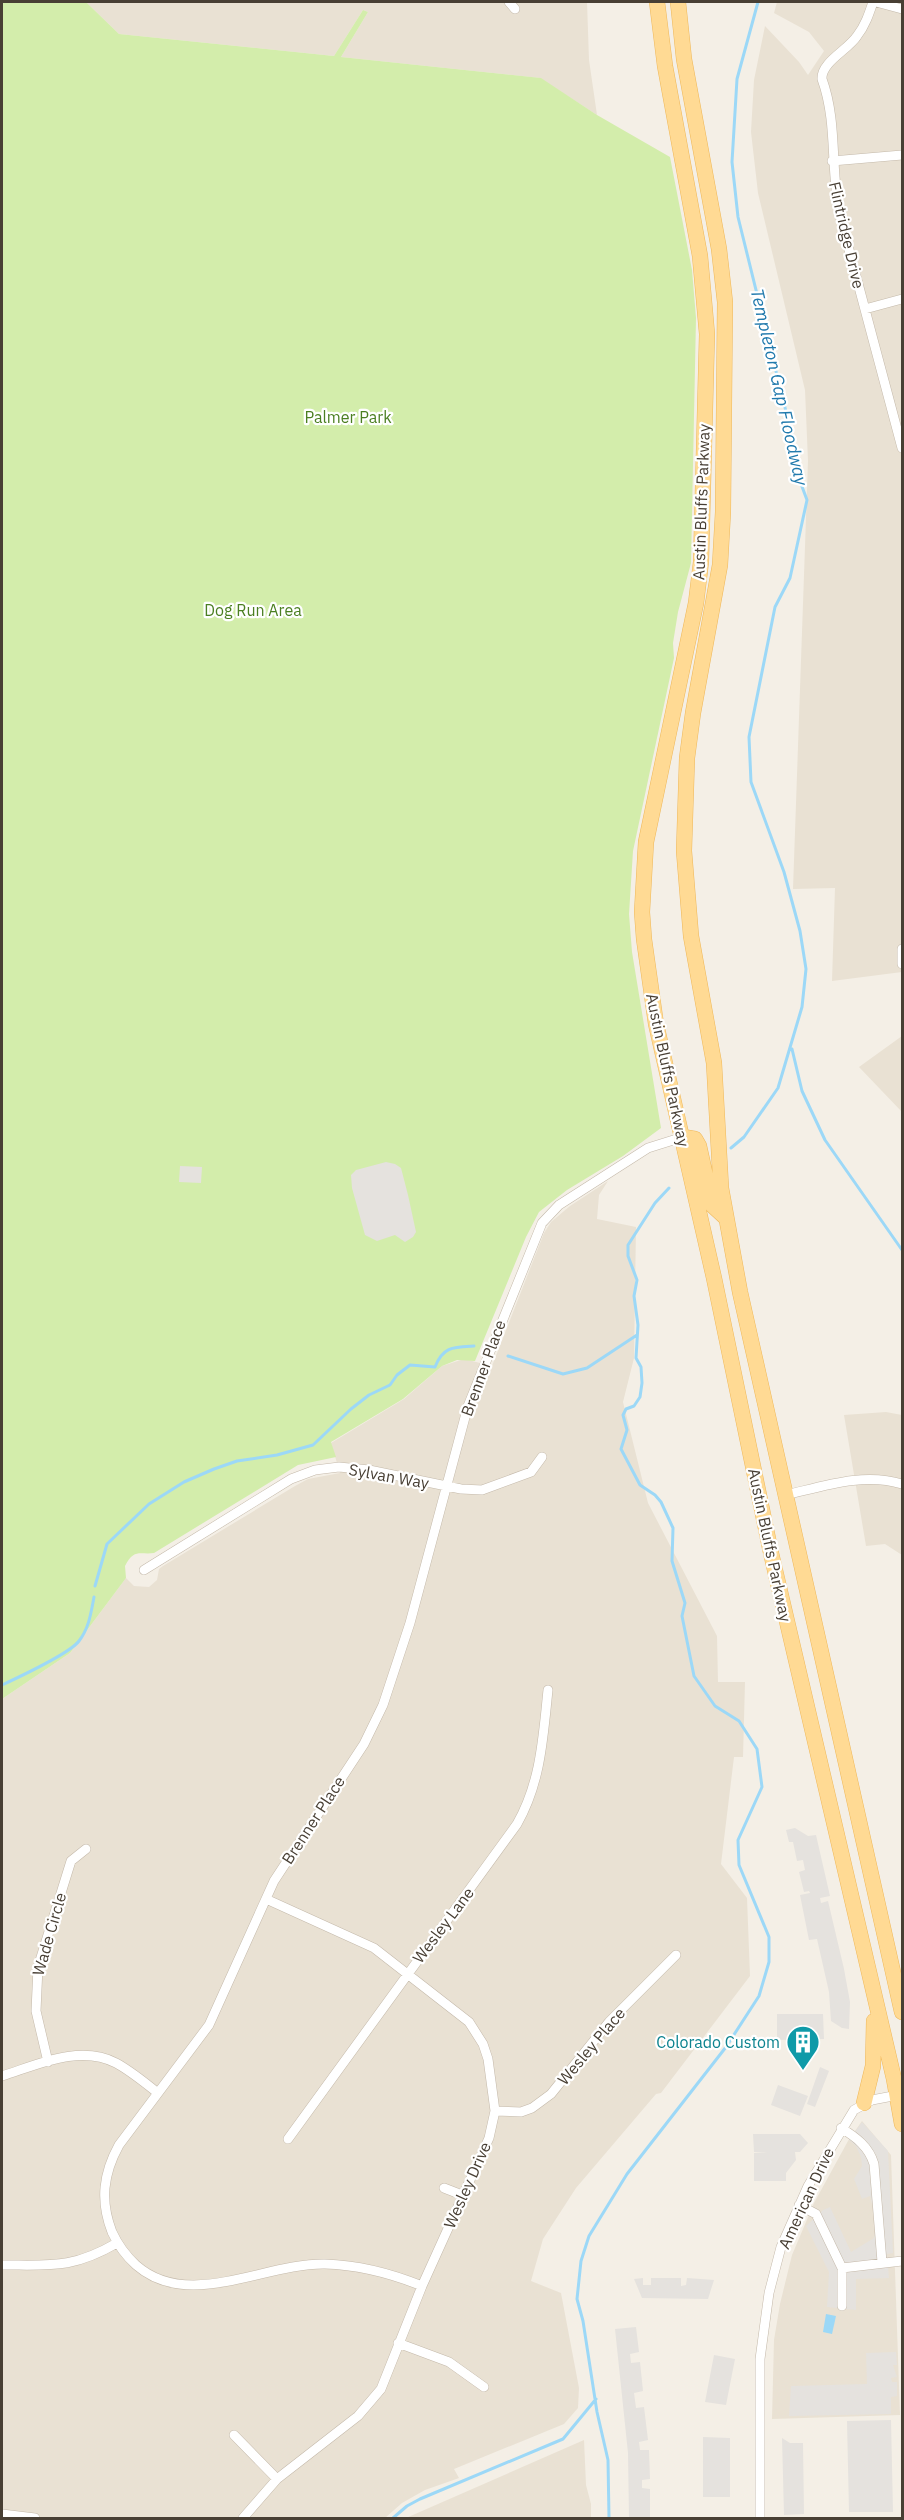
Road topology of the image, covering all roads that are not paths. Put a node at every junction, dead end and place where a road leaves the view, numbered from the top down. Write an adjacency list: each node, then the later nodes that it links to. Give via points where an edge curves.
1 (656, 2): 14 (main road, Austin Bluffs Parkway, via 700,256 707,334 701,562 694,614 651,808 642,912 656,1024)
2 (678, 2): 6 (main road, Austin Bluffs Parkway)
3 (683, 2): 6 (main road)
4 (875, 2): 5 (street); 8 (street, Flintridge Drive, via 858,35 822,73 832,113)
5 (903, 9)
6 (681, 35): 15 (main road, Austin Bluffs Parkway, via 725,302 720,565 693,713 684,803 688,906 714,1063)
7 (903, 155): 8 (street)
8 (832, 161): 10 (street, Flintridge Drive, via 840,216)
9 (903, 299): 10 (street)
10 (865, 309): 11 (street, Flintridge Drive)
11 (903, 448)
12 (903, 949): 13 (street)
13 (903, 964)
14 (683, 1137): 15 (main road, via 695,1140 699,1146 712,1205); 18 (street, Brenner Place, via 648,1148 559,1205 542,1223 468,1406); 26 (main road, Austin Bluffs Parkway, via 773,1564)
15 (725, 1217): 19 (main road, Austin Bluffs Parkway)
16 (542, 1457): 18 (street, Sylvan Way, via 531,1472 492,1488 472,1491)
17 (903, 1484): 19 (street, via 862,1479)
18 (446, 1486): 20 (street, Sylvan Way, via 353,1468 315,1470 291,1479); 23 (street, Brenner Place, via 410,1623 383,1706 364,1744 285,1863)
19 (786, 1495): 27 (main road, Austin Bluffs Parkway)
20 (144, 1570)
21 (548, 1690): 25 (street, Wesley Lane, via 539,1770 525,1811)
22 (86, 1848): 28 (street, Wade Circle, via 71,1861 38,1966 36,2011)
23 (266, 1899): 25 (street, Wesley Drive, via 363,1942); 30 (street, Brenner Place, via 208,2025)
24 (676, 1955): 33 (street, Wesley Place, via 609,2022 551,2094 521,2112)
25 (407, 1973): 33 (street, Wesley Drive, via 477,2033 492,2073); 36 (street, Wesley Lane)
26 (874, 1997): 31 (main road, Austin Bluffs Parkway); 32 (main road, via 873,2066)
27 (903, 2012)
28 (48, 2062): 29 (street); 30 (street, via 81,2055 107,2059)
29 (2, 2076)
30 (158, 2093): 40 (street, Brenner Place, via 119,2145 108,2167 104,2203)
31 (898, 2095): 32 (street); 34 (main road, Austin Bluffs Parkway)
32 (864, 2103): 35 (street, American Drive)
33 (495, 2111): 38 (street, Wesley Drive, via 489,2138)
34 (903, 2124)
35 (841, 2128): 39 (street, American Drive); 42 (street, via 862,2143 874,2164)
36 (288, 2139)
37 (444, 2188): 38 (street)
38 (462, 2196): 45 (street, Wesley Drive)
39 (799, 2205): 44 (street, via 816,2214); 54 (street, American Drive, via 779,2255 765,2315 760,2377)
40 (117, 2243): 43 (street, via 73,2264); 45 (street, Brenner Place, via 144,2271 174,2284 210,2284 283,2268 326,2264 374,2270)
41 (903, 2261): 42 (street)
42 (882, 2262): 44 (street)
43 (2, 2265)
44 (842, 2268): 46 (street)
45 (422, 2286): 47 (street, Wesley Drive)
46 (842, 2306)
47 (398, 2343): 48 (street, via 449,2362); 50 (street, Wesley Drive, via 381,2389 368,2408)
48 (484, 2387)
49 (234, 2435): 50 (street)
50 (277, 2479): 53 (street, Wesley Drive)
51 (2, 2514): 52 (street)
52 (35, 2518)
53 (243, 2518)
54 (760, 2518)

